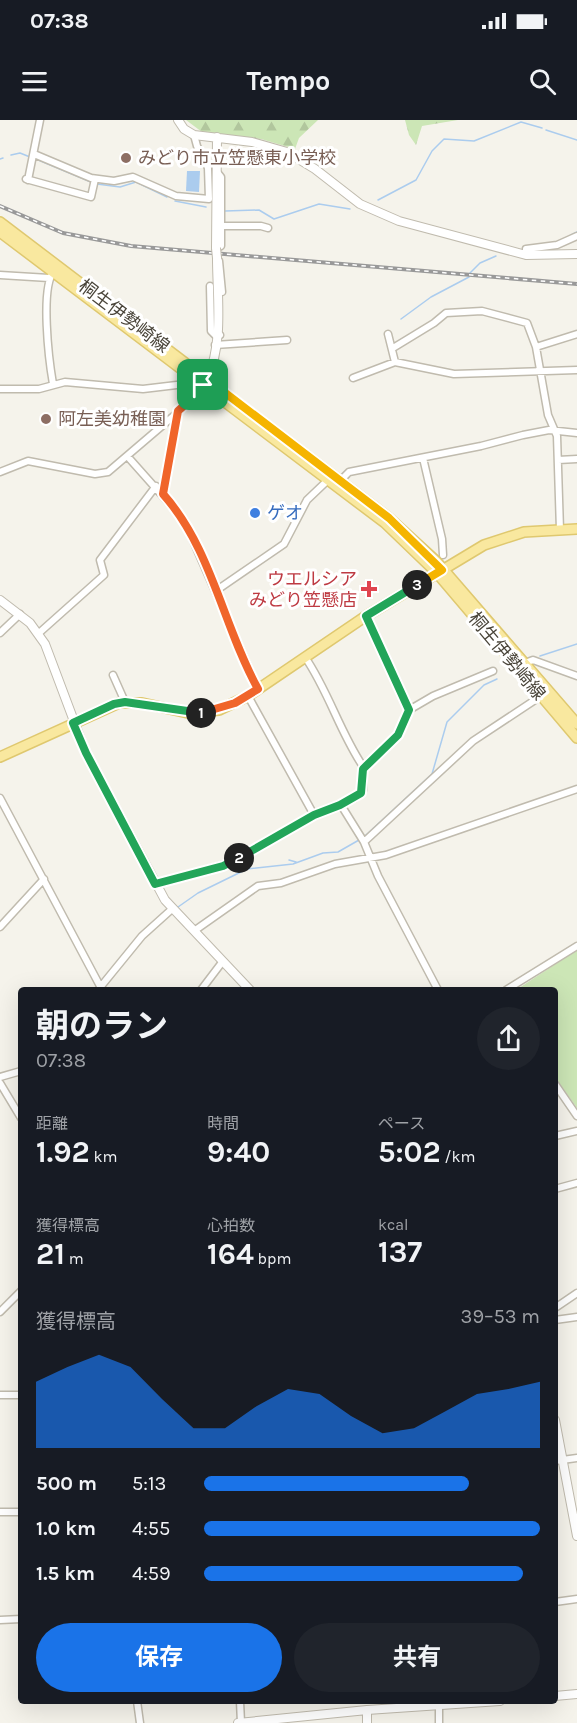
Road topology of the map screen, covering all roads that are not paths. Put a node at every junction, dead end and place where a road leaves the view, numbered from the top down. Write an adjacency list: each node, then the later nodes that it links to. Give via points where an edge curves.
1 (40, 120): 5 (street)
2 (178, 120): 3 (street)
3 (194, 135): 4 (street); 7 (street, via 208,168 209,199 176,196 133,177 114,182)
4 (217, 137): 6 (street); 14 (street, via 287,153 360,204 399,221)
5 (34, 154): 7 (street); 7 (street, via 27,180 91,197)
6 (217, 172): 9 (street, via 221,177); 13 (street)
7 (95, 179)
8 (0, 222): 29 (main road, 桐生伊勢崎線)
9 (221, 226): 10 (street); 13 (street)
10 (268, 228)
11 (0, 231): 17 (main road, 桐生伊勢崎線)
12 (577, 236): 14 (street, via 558,245 526,249)
13 (218, 247): 22 (street, bridge)
14 (526, 255): 15 (street)
15 (577, 255)
16 (0, 275): 17 (street)
17 (51, 275): 29 (main road, 桐生伊勢崎線); 30 (street, via 48,315)
18 (210, 286): 22 (street, via 211,331)
19 (388, 334): 24 (street)
20 (577, 334): 23 (street)
21 (287, 340): 22 (street)
22 (216, 341): 29 (street)
23 (536, 347): 24 (street, via 526,323 478,311 446,312); 27 (street)
24 (393, 348): 25 (street)
25 (395, 362): 27 (street, via 453,374); 28 (street)
26 (577, 370): 27 (street)
27 (541, 372): 34 (street, via 548,415)
28 (352, 378)
29 (205, 382): 33 (street); 41 (main road, 桐生伊勢崎線); 42 (main road, 桐生伊勢崎線)
30 (53, 384): 31 (street, via 143,389); 32 (street, via 39,389)
31 (184, 384)
32 (0, 388)
33 (178, 411): 36 (street); 44 (street)
34 (555, 431): 35 (street); 37 (street); 39 (street)
35 (577, 433)
36 (128, 457): 40 (street, via 103,474 28,461); 43 (street)
37 (423, 458): 42 (street, via 347,473); 47 (street)
38 (577, 459): 39 (street)
39 (558, 460): 46 (street)
40 (0, 472)
41 (329, 479): 48 (main road, 桐生伊勢崎線); 49 (street, via 306,500 284,544)
42 (341, 480): 48 (main road, 桐生伊勢崎線, via 413,538)
43 (156, 486): 44 (street); 54 (street, via 100,560 104,575)
44 (163, 494): 49 (street, via 184,520)
45 (577, 529): 46 (main road)
46 (560, 530): 48 (main road, via 503,537)
47 (443, 555)
48 (440, 572): 52 (main road); 56 (main road, 桐生伊勢崎線); 62 (main road, 桐生伊勢崎線)
49 (216, 590): 60 (street)
50 (0, 600): 51 (street)
51 (20, 614): 53 (street); 54 (street)
52 (366, 616): 55 (main road); 64 (street)
53 (0, 633)
54 (39, 633): 65 (street)
55 (305, 657): 60 (main road); 69 (street)
56 (525, 663): 59 (street, via 533,660); 66 (main road, 桐生伊勢崎線)
57 (493, 671): 64 (street)
58 (113, 675): 63 (street)
59 (577, 676)
60 (258, 689): 61 (main road)
61 (248, 696): 63 (main road, via 219,710 196,713); 73 (street)
62 (541, 696): 67 (main road, 桐生伊勢崎線); 74 (street, via 474,741)
63 (125, 702): 65 (main road)
64 (409, 710): 69 (street, via 398,735)
65 (73, 723): 68 (main road); 77 (street)
66 (577, 724)
67 (577, 738)
68 (0, 758)
69 (364, 768): 72 (street, via 361,793)
70 (577, 789): 75 (street)
71 (0, 798): 76 (street)
72 (340, 805): 73 (street); 74 (street)
73 (314, 815): 77 (street, via 229,863)
74 (364, 842): 75 (street)
75 (370, 858): 80 (street, via 258,886); 87 (street)
76 (44, 879): 79 (street); 83 (street)
77 (155, 884): 78 (street)
78 (172, 909): 80 (street); 84 (street, via 142,936)
79 (0, 927)
80 (194, 931): 82 (street)
81 (577, 946): 88 (street)
82 (223, 961): 85 (street); 86 (street)
83 (98, 987)
84 (100, 987)
85 (203, 987)
86 (247, 987)
87 (436, 987)
88 (511, 987)
89 (18, 1072): 90 (street)
90 (0, 1077)
91 (0, 1083): 93 (street)
92 (558, 1088): 94 (street)
93 (18, 1113)
94 (577, 1116)
95 (577, 1131): 96 (street)
96 (558, 1135)
97 (577, 1183): 98 (street)
98 (558, 1188)
99 (577, 1293): 101 (street)
100 (18, 1294): 102 (street)
101 (558, 1306)
102 (0, 1312)
103 (577, 1317): 104 (street)
104 (558, 1320)
105 (0, 1395): 106 (street)
106 (18, 1395)
107 (577, 1458): 108 (street)
108 (559, 1461): 111 (street)
109 (0, 1512): 110 (street)
110 (18, 1512)
111 (577, 1536)
112 (577, 1599): 113 (street)
113 (558, 1602)
114 (18, 1619): 115 (street)
115 (0, 1620)
116 (577, 1694): 117 (street)
117 (558, 1696)
118 (137, 1704): 125 (street)
119 (240, 1704): 126 (street)
120 (454, 1704): 122 (street)
121 (367, 1705): 122 (street); 123 (street); 128 (street)
122 (439, 1705): 129 (street)
123 (320, 1714): 124 (street); 127 (street)
124 (279, 1721): 126 (street)
125 (140, 1723)
126 (239, 1723)
127 (320, 1723)
128 (366, 1723)
129 (439, 1723)

